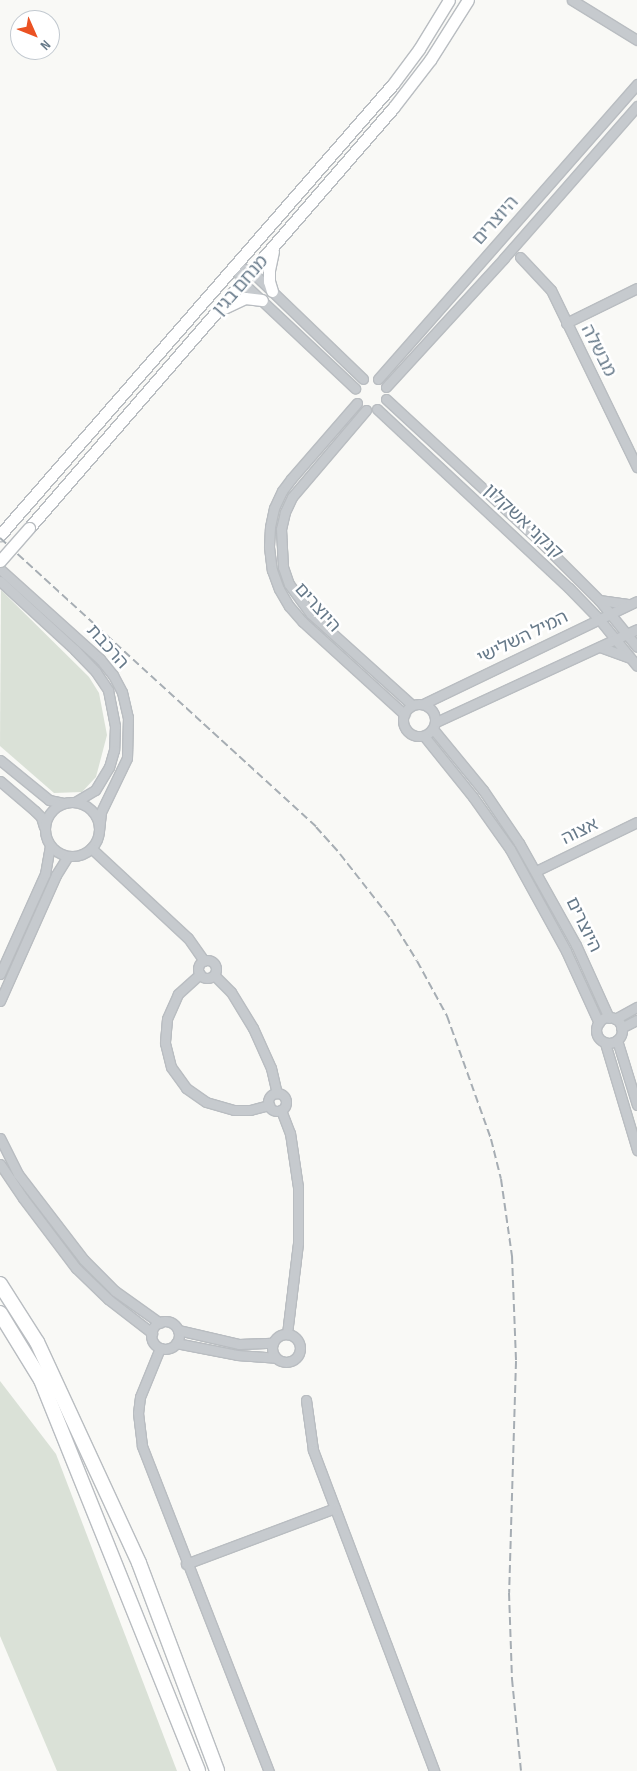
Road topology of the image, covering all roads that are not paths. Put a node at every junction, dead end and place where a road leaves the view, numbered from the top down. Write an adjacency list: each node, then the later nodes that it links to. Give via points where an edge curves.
1 (449, 0): 11 (main road, מנחם בגין, via 393,84)
2 (468, 0): 8 (main road, מנחם בגין, via 409,87)
3 (572, 0): 4 (street)
4 (637, 40)
5 (637, 84): 20 (street, היוצרים)
6 (637, 106): 7 (street, היוצרים)
7 (520, 241): 9 (street); 10 (street, היוצרים)
8 (276, 245): 12 (main road, מנחם בגין); 15 (main road, via 269,270)
9 (520, 257): 10 (street); 18 (street, מבשלה, via 548,284)
10 (504, 258): 21 (street, היוצרים)
11 (234, 265): 12 (street); 13 (street); 28 (main road, מנחם בגין)
12 (252, 272): 13 (main road, מנחם בגין); 15 (street)
13 (244, 282): 16 (street); 17 (main road, מנחם בגין)
14 (637, 288): 18 (street)
15 (272, 291): 19 (street)
16 (262, 300): 17 (main road, via 245,298); 22 (street)
17 (213, 317): 29 (main road, מנחם בגין, bridge)
18 (566, 323): 27 (street, מבשלה)
19 (362, 379): 20 (street); 22 (street)
20 (378, 379): 21 (street)
21 (386, 387): 23 (street)
22 (355, 388): 24 (street)
23 (386, 399): 25 (street); 32 (street, קנקני אשקלון)
24 (357, 403): 26 (street); 47 (street, היוצרים, via 282,491 270,527 272,570 289,606 303,622)
25 (378, 409): 26 (street); 34 (street, קנקני אשקלון, via 520,540)
26 (366, 410): 46 (street, היוצרים, via 292,497 281,529 283,567 289,584 311,614)
27 (637, 467)
28 (0, 535)
29 (0, 561)
30 (0, 569): 55 (street, הרכבת, via 100,659 114,675 122,692 128,717 127,758 103,806)
31 (0, 581): 52 (street, הרכבת, via 75,650 108,690 115,726 109,767 95,790)
32 (599, 600): 33 (street, via 618,605); 35 (street, קנקני אשקלון)
33 (635, 602): 35 (street, המיל השלישי)
34 (587, 607): 36 (street, קנקני אשקלון); 38 (street)
35 (611, 615): 36 (street, המיל השלישי); 39 (street, קנקני אשקלון)
36 (598, 619): 38 (street, המיל השלישי); 40 (street, קנקני אשקלון)
37 (637, 629): 39 (street)
38 (576, 631): 45 (street, המיל השלישי)
39 (626, 634): 40 (street); 42 (street, קנקני אשקלון)
40 (615, 640): 41 (street); 43 (street, קנקני אשקלון)
41 (600, 647): 43 (street); 48 (street)
42 (637, 647)
43 (630, 658): 44 (street, קנקני אשקלון)
44 (637, 666)
45 (423, 704): 46 (street); 48 (street, via 432,709)
46 (412, 705): 47 (street)
47 (404, 714): 49 (street, via 403,724 409,733)
48 (435, 726): 49 (street); 59 (street, היוצרים, via 483,790)
49 (424, 736): 68 (street, היוצרים, via 510,849 566,951)
50 (0, 760): 52 (street, via 49,800)
51 (0, 781): 54 (street, via 41,817)
52 (70, 802): 54 (street, via 50,813); 55 (street, via 90,808)
53 (637, 822): 59 (street, אצוה)
54 (45, 830): 56 (street)
55 (99, 831): 57 (street)
56 (50, 846): 58 (street); 61 (street, via 44,874)
57 (91, 848): 58 (street, via 78,856); 60 (street, via 188,938)
58 (68, 856): 64 (street, via 56,875)
59 (536, 871): 66 (street, היוצרים)
60 (204, 961): 62 (street, via 199,966); 63 (street, via 214,962)
61 (0, 974)
62 (200, 974): 63 (street, via 208,978); 74 (street, via 178,994 167,1019 165,1043 171,1066 186,1088 206,1102 234,1110)
63 (214, 975): 73 (street, via 231,992 253,1028 271,1068)
64 (0, 1001)
65 (637, 1007): 66 (street)
66 (612, 1018): 68 (street); 69 (street)
67 (637, 1020): 69 (street)
68 (599, 1023): 71 (street, via 597,1036)
69 (621, 1028): 70 (street)
70 (617, 1040): 71 (street); 72 (street)
71 (606, 1042): 78 (street)
72 (635, 1088): 75 (street)
73 (277, 1093): 74 (street, via 271,1096); 76 (street, via 283,1095 286,1102)
74 (269, 1105): 76 (street, via 274,1110)
75 (637, 1105)
76 (281, 1110): 85 (street, via 290,1133 298,1187 298,1243)
77 (0, 1138): 82 (street, via 18,1174 84,1260 115,1291)
78 (637, 1150)
79 (0, 1164): 84 (street, via 76,1268)
80 (0, 1284): 94 (highway, via 37,1342 139,1563)
81 (0, 1313): 93 (highway, via 41,1380)
82 (160, 1323): 83 (street, via 170,1322); 84 (street)
83 (178, 1330): 86 (street); 87 (street, via 239,1344)
84 (152, 1333): 88 (street, via 153,1341)
85 (287, 1334): 87 (street, via 280,1335); 89 (street, via 298,1342 299,1353 291,1360)
86 (176, 1343): 88 (street, via 171,1348); 89 (street, via 237,1355)
87 (273, 1343): 89 (street)
88 (160, 1348): 92 (street, via 140,1397 139,1430)
89 (276, 1358)
90 (306, 1400): 91 (street, via 313,1450)
91 (335, 1508): 92 (street); 96 (street)
92 (186, 1564): 95 (street)
93 (198, 1771)
94 (217, 1771)
95 (269, 1771)
96 (434, 1771)

